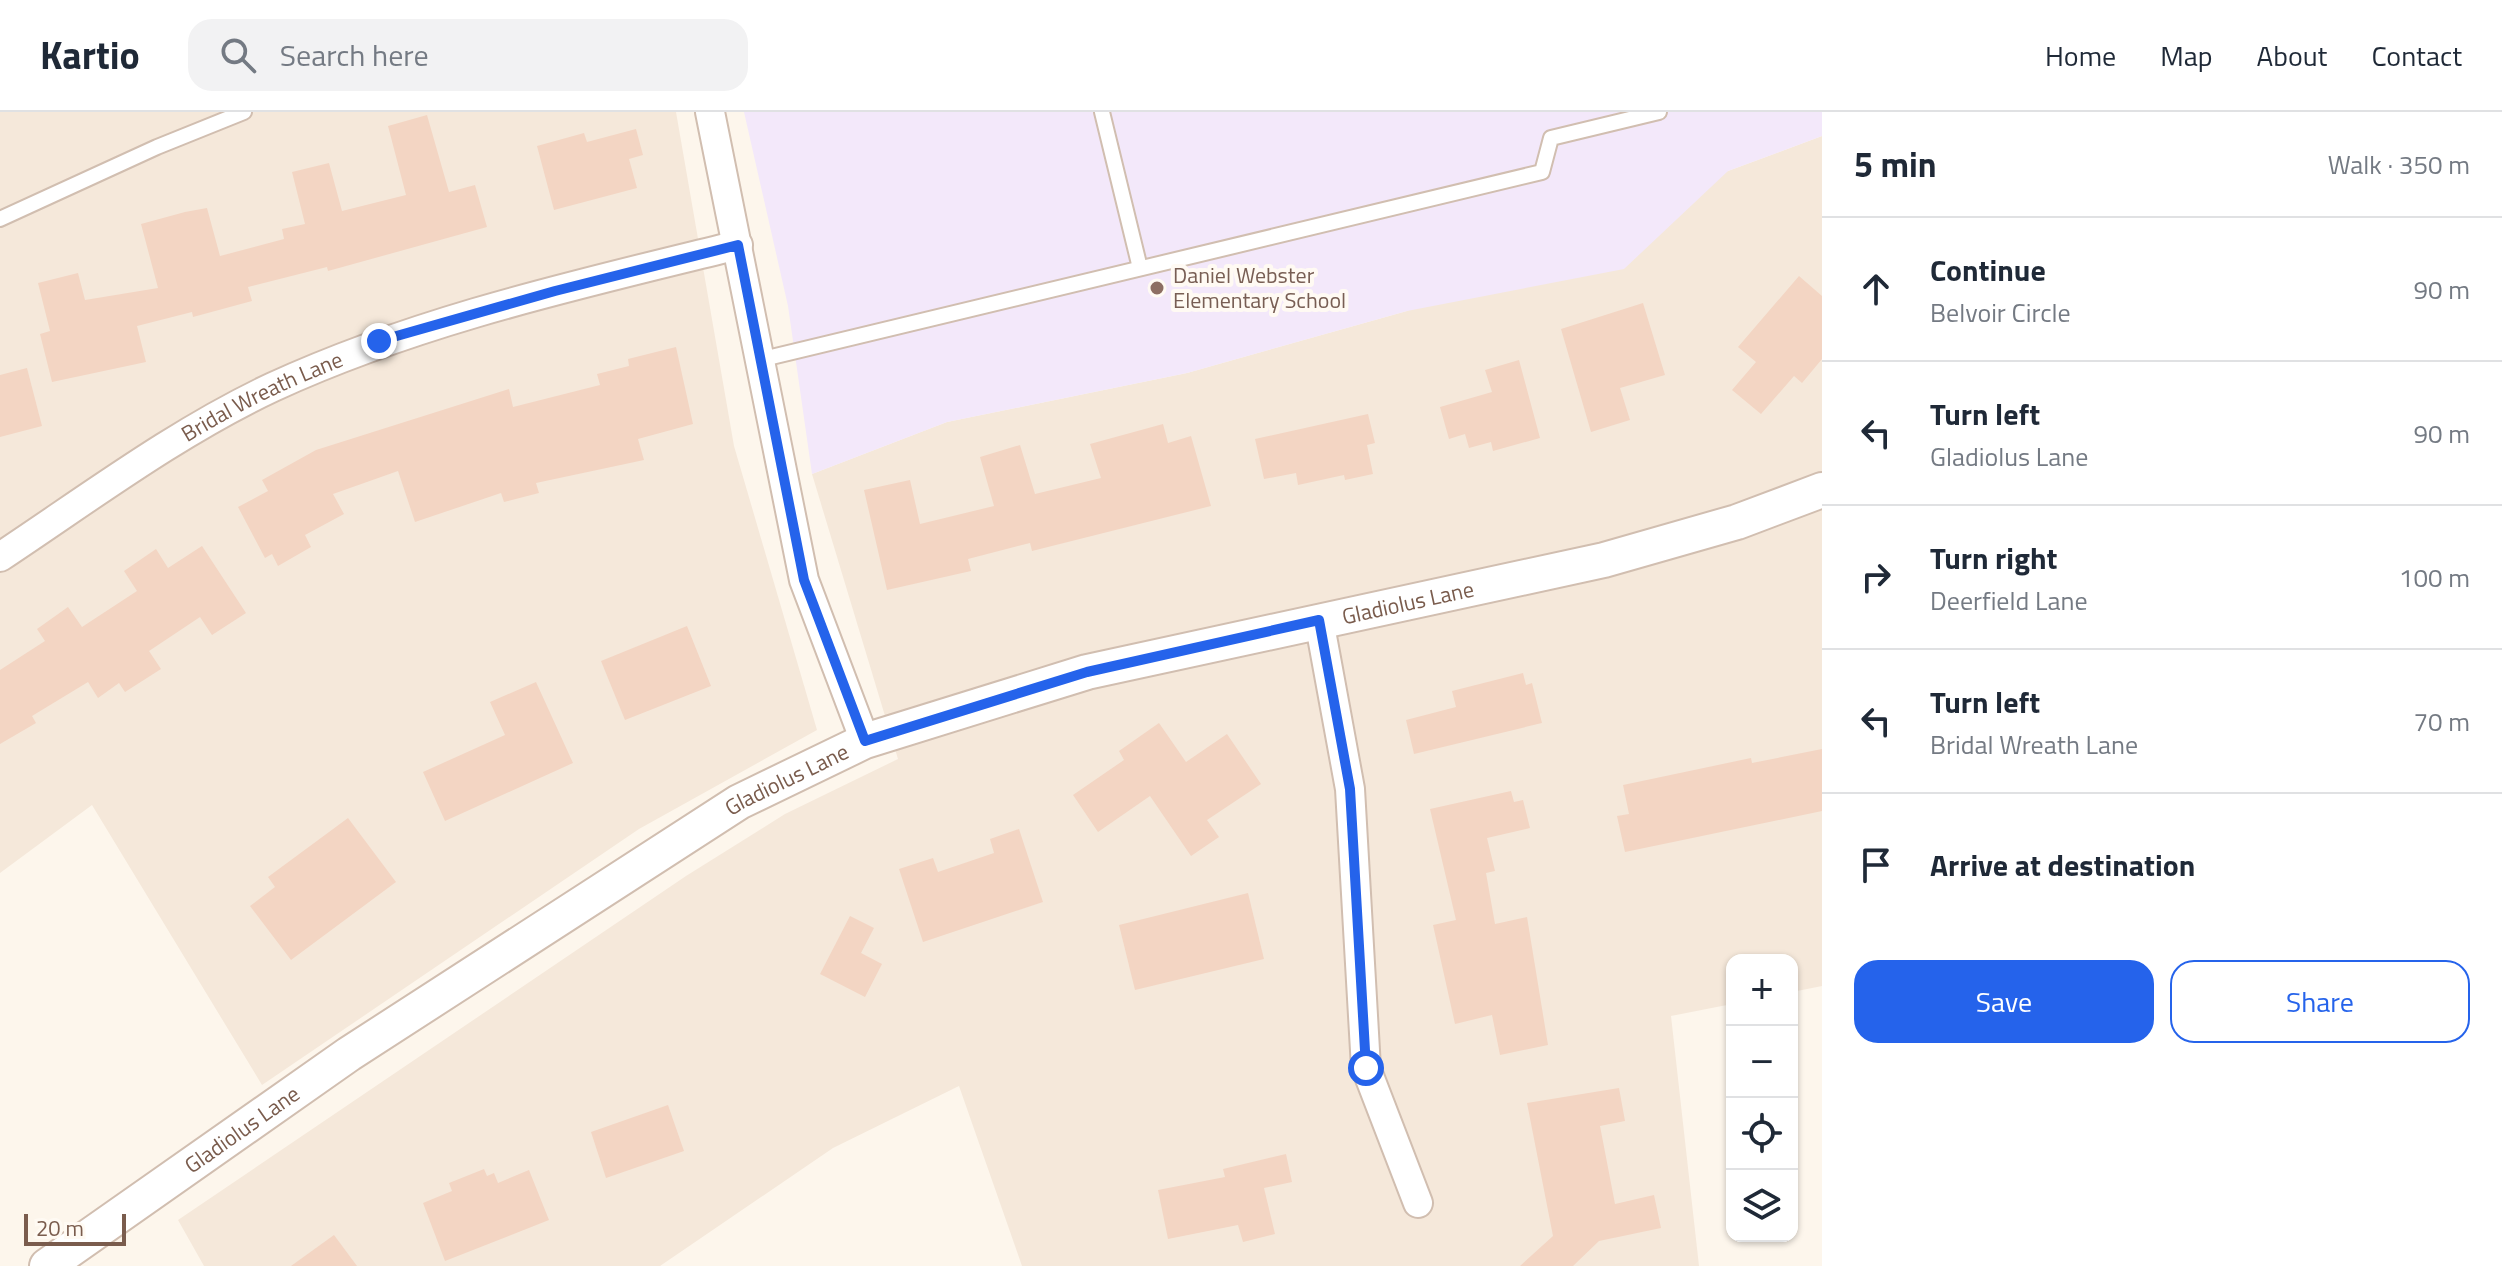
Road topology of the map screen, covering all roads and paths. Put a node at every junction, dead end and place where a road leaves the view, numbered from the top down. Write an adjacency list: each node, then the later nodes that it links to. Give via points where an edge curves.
1 (244, 112): 5 (lane)
2 (710, 112): 6 (street)
3 (1102, 112): 7 (lane)
4 (1659, 112): 7 (lane, via 1551,138 1542,172)
5 (0, 219)
6 (738, 245): 8 (street); 10 (street, Bridal Wreath Lane, via 379,341 271,388 185,435)
7 (1140, 268): 8 (lane)
8 (759, 360): 12 (street, via 804,580)
9 (1822, 490): 11 (street, Gladiolus Lane, via 1737,522 1604,560)
10 (0, 557)
11 (1319, 620): 12 (street, Gladiolus Lane, via 1087,672); 13 (street, via 1350,789 1366,1068)
12 (865, 741): 14 (street, Gladiolus Lane, via 739,802 349,1054)
13 (1418, 1203)
14 (47, 1266)

